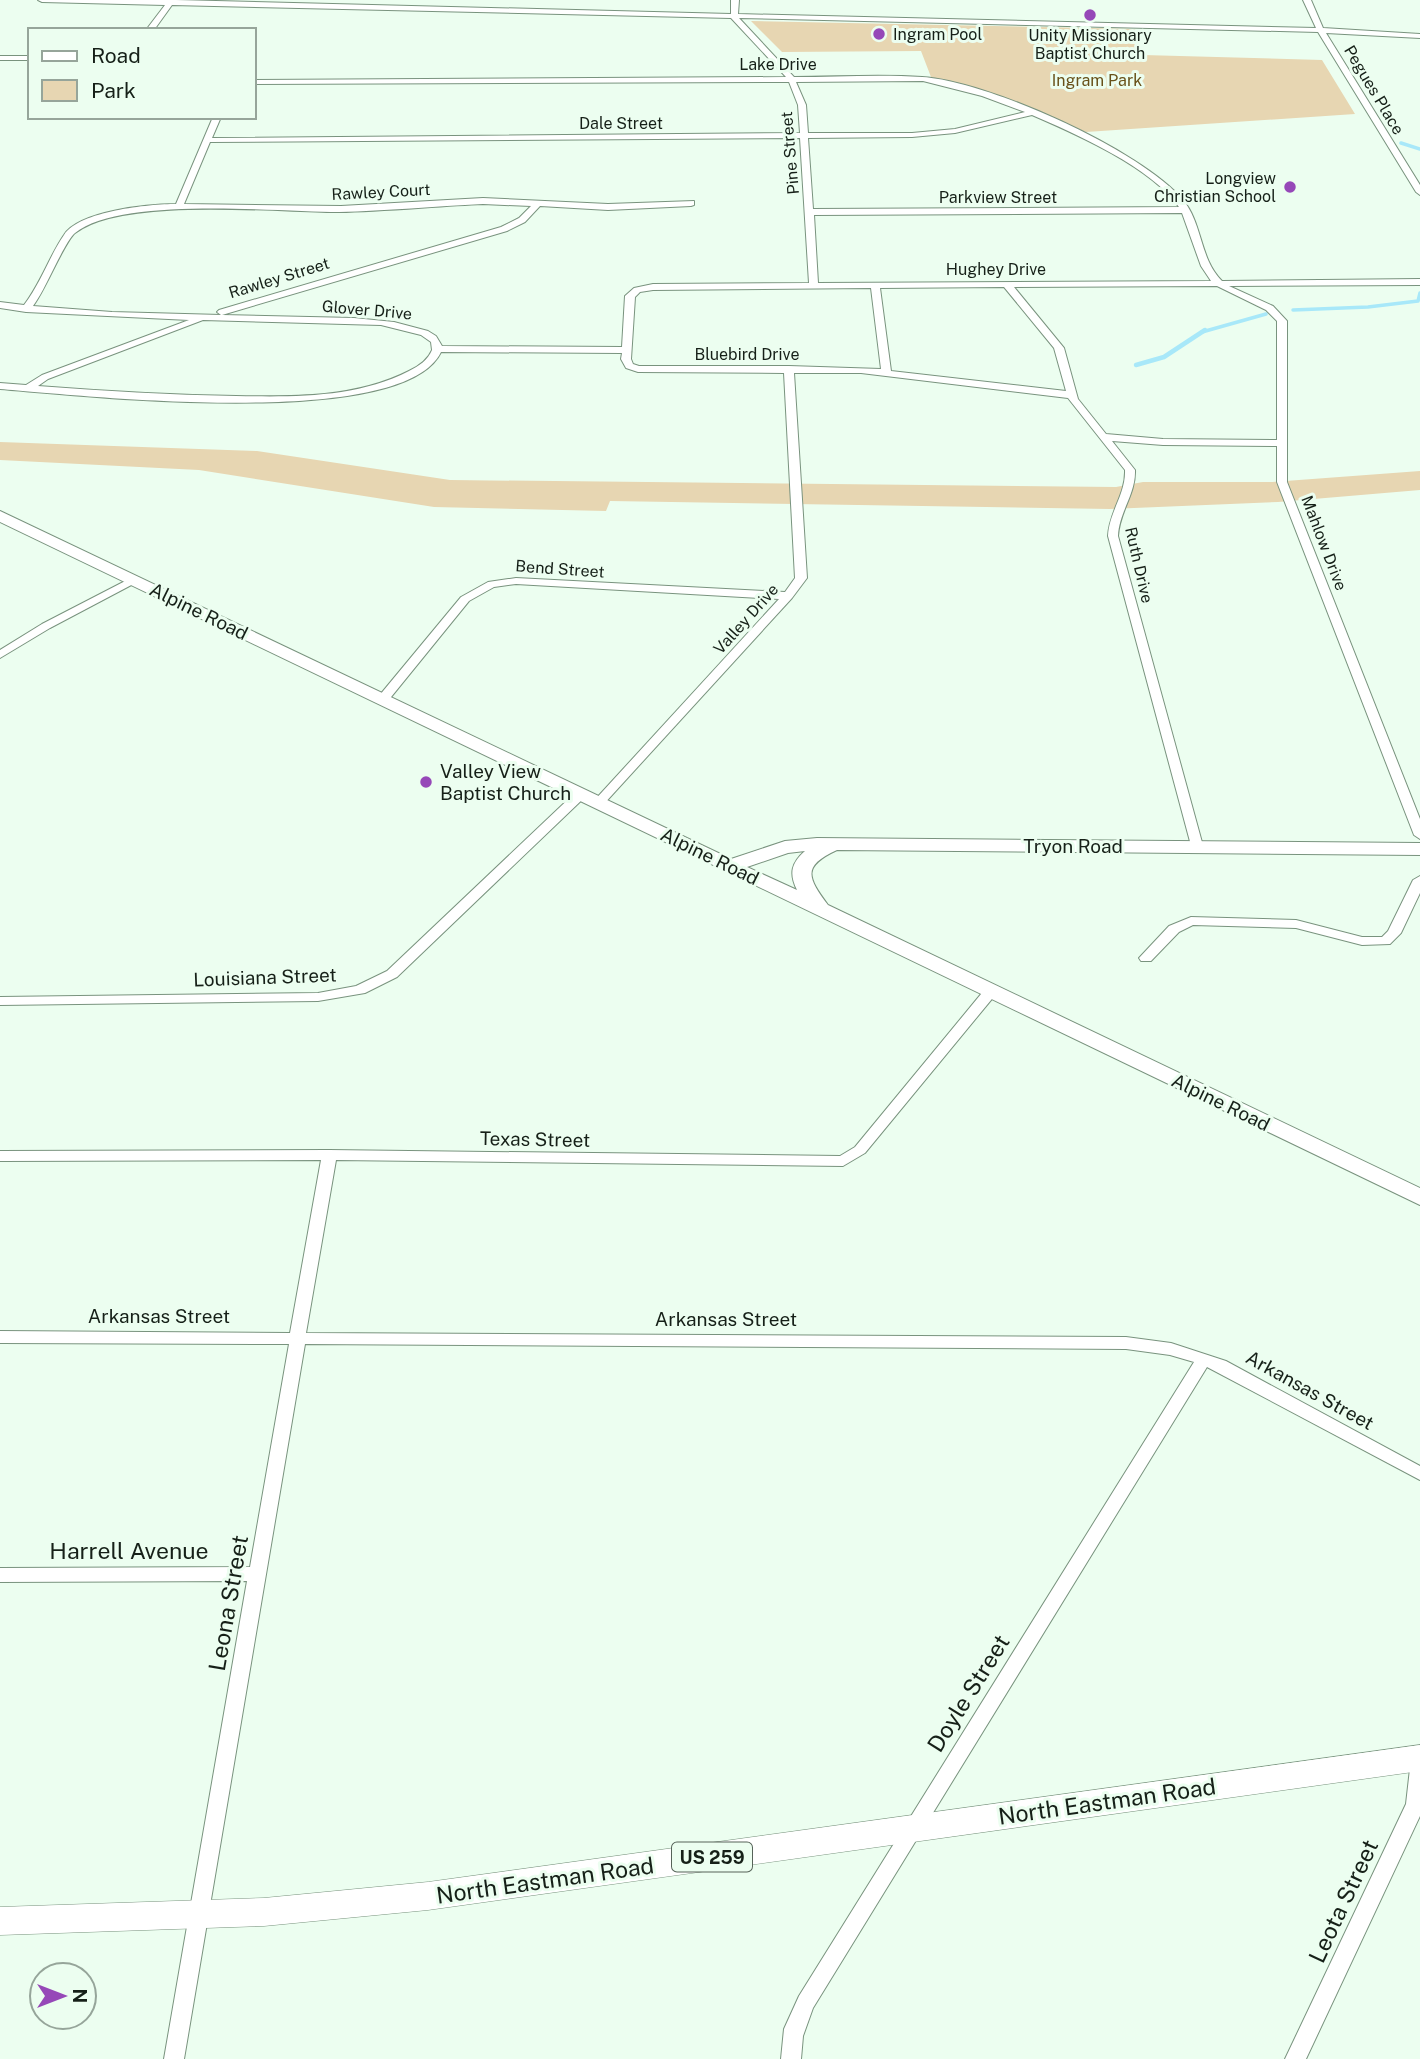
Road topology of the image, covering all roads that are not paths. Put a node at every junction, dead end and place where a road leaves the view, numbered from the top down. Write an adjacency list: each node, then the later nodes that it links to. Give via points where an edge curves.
1 (42, 0): 5 (street)
2 (454, 0): 6 (street)
3 (734, 0): 7 (street)
4 (1307, 0): 9 (street, Pegues Place)
5 (171, 1): 6 (street); 8 (street)
6 (450, 9): 7 (street)
7 (734, 17): 9 (street); 13 (street, Pine Street)
8 (151, 28)
9 (1321, 31): 10 (street); 19 (street, Pegues Place)
10 (1420, 36)
11 (0, 58): 12 (street)
12 (28, 58)
13 (791, 78): 14 (street, Lake Drive); 15 (street, Lake Drive, via 932,80); 17 (street, Pine Street, via 802,105)
14 (256, 82)
15 (1032, 112): 17 (street, Dale Street, via 935,134); 23 (street, Lake Drive, via 1143,168 1168,188)
16 (216, 119): 18 (street)
17 (806, 136): 18 (street, Dale Street); 24 (street, Pine Street)
18 (207, 140): 22 (street)
19 (1420, 192)
20 (538, 203): 21 (street, Rawley Court, via 608,207); 22 (street, Rawley Court, via 475,201 341,209); 32 (street, Rawley Street, via 522,220 504,229)
21 (691, 203)
22 (179, 206): 31 (street, Rawley Court, via 121,212 75,228 64,239)
23 (1185, 210): 24 (street, Parkview Street); 26 (street, Lake Drive, via 1207,268)
24 (811, 212): 28 (street, Pine Street)
25 (1420, 282): 26 (street, Hughey Drive)
26 (1219, 284): 27 (street, Hughey Drive); 41 (street, Mahlow Drive, via 1271,310 1282,321)
27 (1007, 285): 29 (street, Hughey Drive); 39 (street, Ruth Drive, via 1059,348)
28 (814, 286): 29 (street, Hughey Drive); 34 (street, Hughey Drive, via 637,290 629,298)
29 (875, 286): 36 (street)
30 (0, 306): 31 (street, Glover Drive)
31 (26, 309): 32 (street, Glover Drive)
32 (210, 315): 33 (street, Glover Drive, via 397,325 427,335); 38 (street, Rawley Street, via 45,377)
33 (437, 349): 34 (street); 38 (street, via 428,364 406,376 368,390 324,397 198,399)
34 (626, 350): 35 (street, Bluebird Drive, via 628,364 638,369)
35 (789, 369): 36 (street, Bluebird Drive); 44 (street, Valley Drive, via 802,570 799,583)
36 (886, 373): 39 (street, Bluebird Drive)
37 (0, 386): 38 (street)
38 (27, 388)
39 (1071, 395): 40 (street, Ruth Drive)
40 (1105, 437): 41 (street); 51 (street, Ruth Drive, via 1130,470 1130,484 1113,521 1113,536)
41 (1282, 443): 49 (street, Mahlow Drive, via 1286,496)
42 (0, 516): 43 (main road, Alpine Road)
43 (134, 580): 45 (street); 46 (main road, Alpine Road)
44 (788, 596): 46 (street, Bend Street, via 536,581 492,584 465,599); 48 (street, Valley Drive)
45 (0, 655)
46 (383, 699): 47 (main road, Alpine Road)
47 (581, 794): 48 (main road, Alpine Road); 58 (street, Louisiana Street, via 392,974 360,990 306,998)
48 (598, 803): 53 (main road, Alpine Road)
49 (1420, 835)
50 (836, 844): 51 (main road, Tryon Road); 53 (main road, Tryon Road, via 786,847); 55 (main road, via 809,856 799,876)
51 (1197, 846): 52 (main road, Tryon Road)
52 (1420, 849)
53 (730, 866): 55 (main road, Alpine Road)
54 (1420, 880): 56 (street, via 1394,933 1385,941 1362,941 1296,924 1192,921 1174,929)
55 (820, 909): 57 (main road, Alpine Road)
56 (1146, 958)
57 (991, 991): 59 (street, Texas Street, via 860,1150 843,1161); 61 (main road, Alpine Road)
58 (0, 1001)
59 (329, 1155): 60 (street, Texas Street); 63 (street, Leona Street)
60 (0, 1156)
61 (1420, 1197)
62 (0, 1337): 63 (street, Arkansas Street)
63 (298, 1337): 64 (street, Arkansas Street, via 1104,1342 1171,1349); 66 (street, Leona Street)
64 (1204, 1359): 65 (street, Arkansas Street); 70 (street, Doyle Street)
65 (1420, 1475)
66 (258, 1574): 67 (street, Harrell Avenue); 71 (street, Leona Street)
67 (0, 1575)
68 (1420, 1759): 69 (street, Leota Street); 70 (main road, North Eastman Road / US 259)
69 (1418, 1805): 75 (street, Leota Street)
70 (914, 1828): 71 (main road, North Eastman Road / US 259, via 428,1896); 74 (street, Doyle Street, via 796,2021)
71 (200, 1915): 72 (main road, North Eastman Road / US 259); 73 (street, Leona Street)
72 (0, 1922)
73 (174, 2059)
74 (791, 2059)
75 (1296, 2059)

